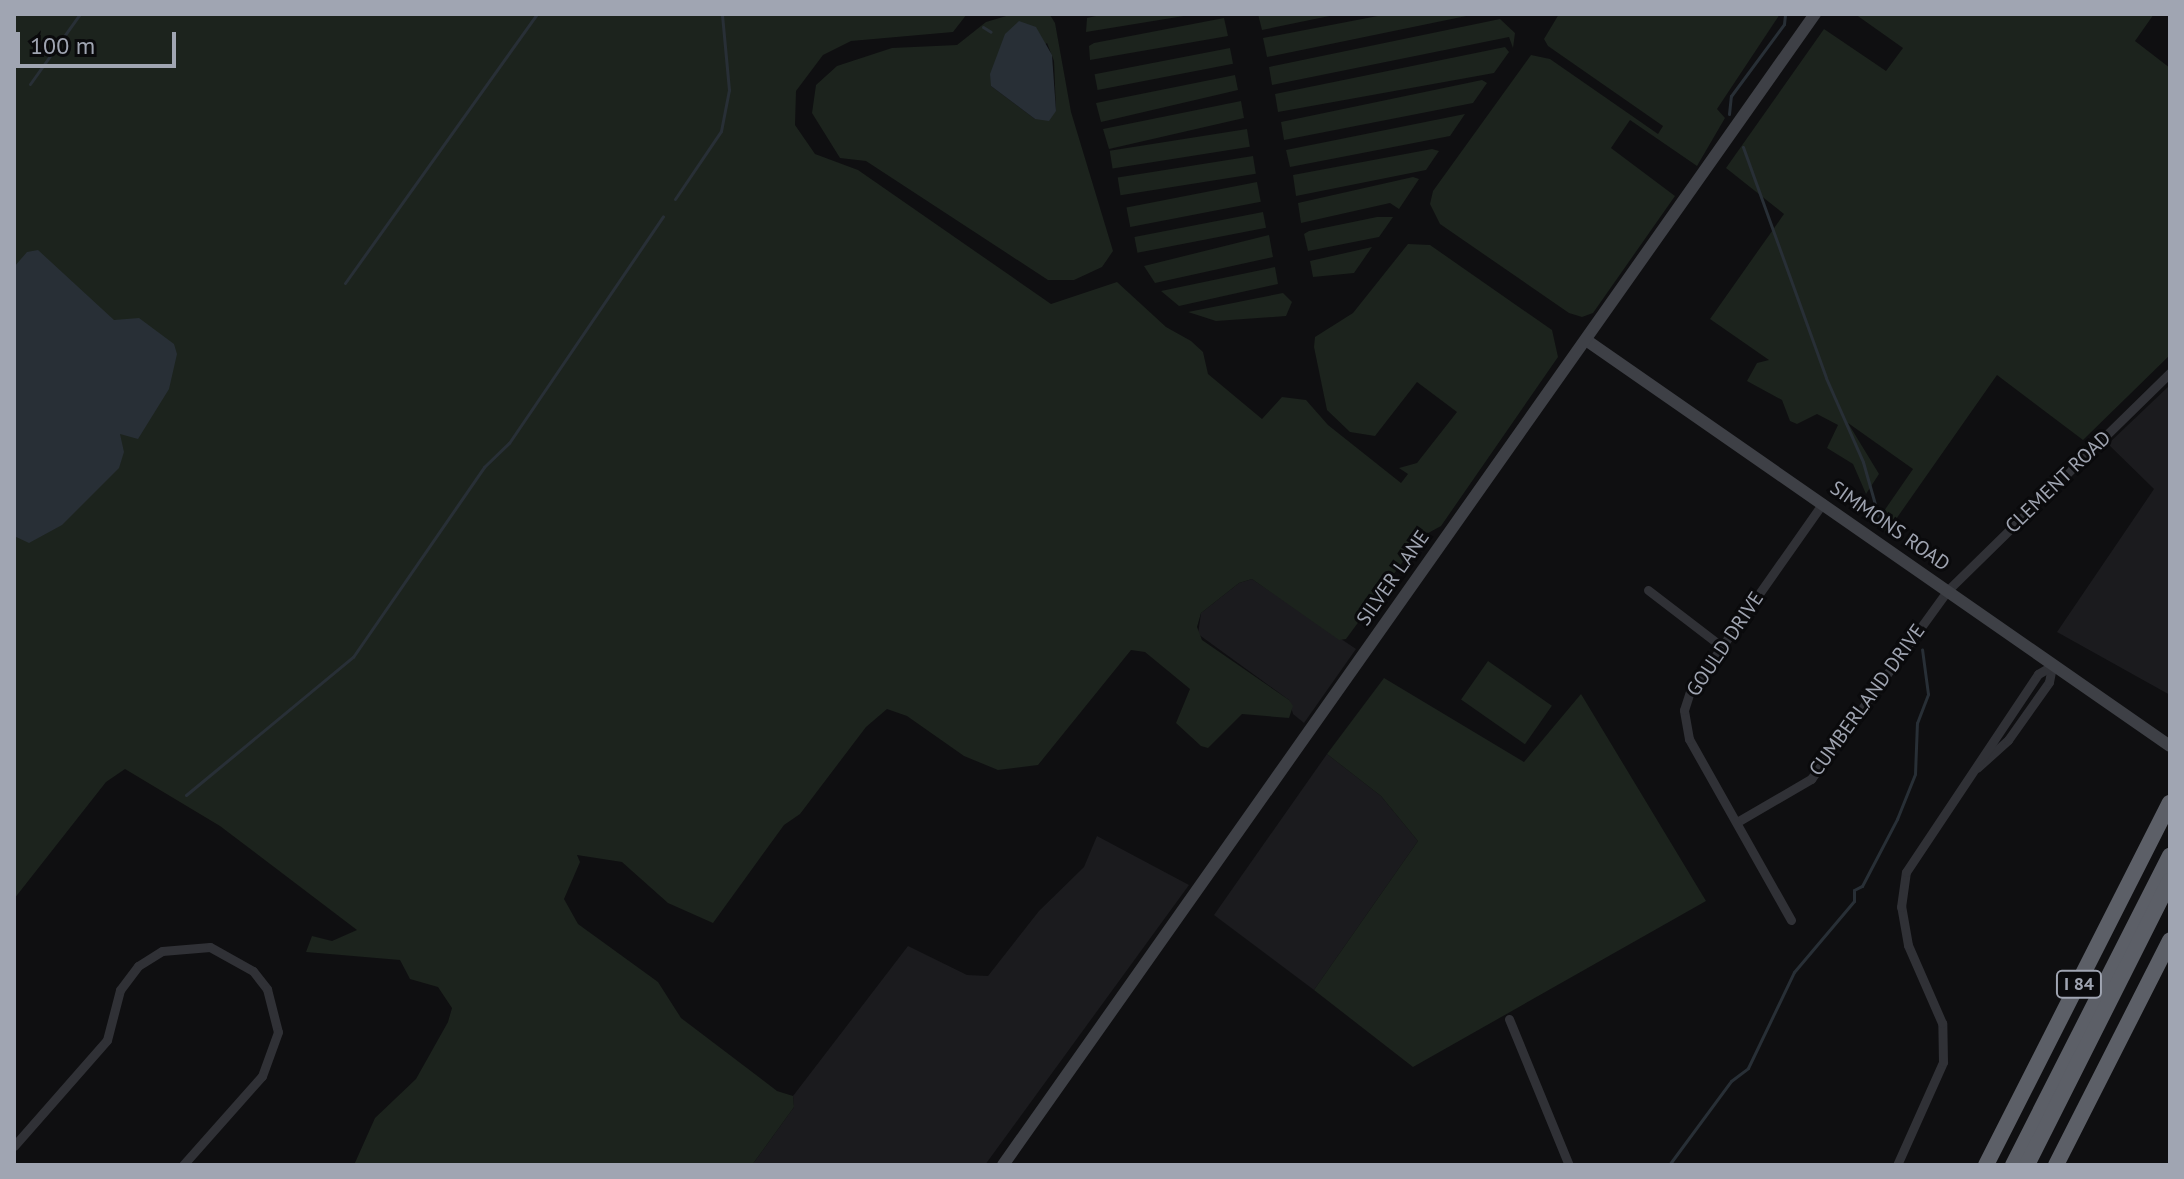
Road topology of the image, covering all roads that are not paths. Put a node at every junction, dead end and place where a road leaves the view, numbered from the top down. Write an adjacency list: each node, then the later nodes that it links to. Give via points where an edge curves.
1 (1815, 14): 2 (main road, SILVER LANE)
2 (1586, 340): 4 (main road, SIMMONS ROAD); 19 (main road, SILVER LANE)
3 (2170, 373): 6 (street, CLEMENT ROAD)
4 (1823, 503): 6 (main road, SIMMONS ROAD); 7 (street, GOULD DRIVE)
5 (1648, 590): 7 (street)
6 (1947, 591): 8 (main road, SIMMONS ROAD); 11 (street, CUMBERLAND DRIVE, via 1811,779)
7 (1721, 646): 11 (street, GOULD DRIVE, via 1690,692 1685,727)
8 (2052, 666): 9 (main road, SIMMONS ROAD); 21 (street, via 2038,674 1906,872 1901,907 1908,945 1942,1023 1943,1062)
9 (2165, 743)
10 (2170, 803): 22 (highway, I 84)
11 (1737, 822): 14 (street, GOULD DRIVE)
12 (2170, 856): 23 (highway)
13 (2170, 881): 24 (highway)
14 (1791, 920)
15 (2170, 940): 25 (highway)
16 (1509, 1019): 20 (street)
17 (14, 1146): 18 (street, via 107,1040 120,990 138,966 162,951 210,947 253,971 267,989 278,1032 262,1076)
18 (183, 1165)
19 (1003, 1165)
20 (1569, 1165)
21 (1897, 1165)
22 (1986, 1165)
23 (2013, 1165)
24 (2027, 1165)
25 (2056, 1165)

